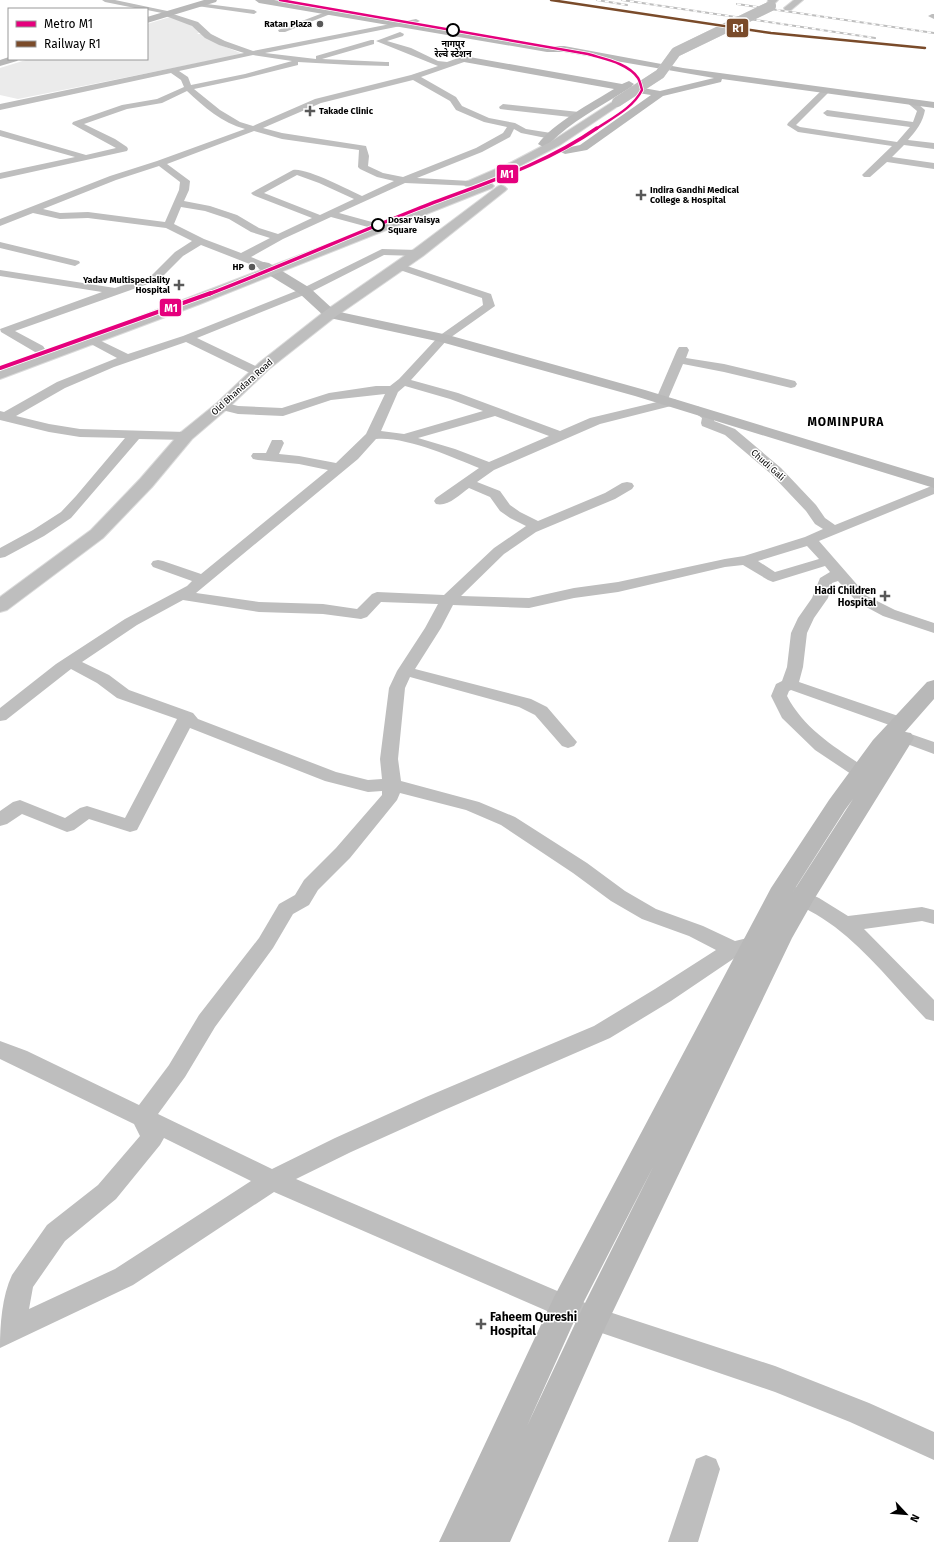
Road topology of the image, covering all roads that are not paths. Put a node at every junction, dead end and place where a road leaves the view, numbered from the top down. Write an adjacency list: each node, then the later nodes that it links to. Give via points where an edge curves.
1 (105, 0): 9 (street)
2 (213, 0): 7 (main road)
3 (259, 0): 12 (main road)
4 (290, 0): 15 (main road)
5 (799, 0): 8 (main road)
6 (772, 3): 8 (main road); 50 (main road, bridge, via 676,52 670,56 666,69 660,74)
7 (199, 5): 11 (street); 13 (main road)
8 (784, 7)
9 (140, 8)
10 (148, 10): 13 (street)
11 (254, 12)
12 (331, 12): 16 (main road); 17 (street)
13 (167, 14): 14 (main road); 22 (street, via 195,24 208,36 222,43)
14 (148, 20)
15 (416, 21): 16 (street); 18 (main road)
16 (400, 25): 19 (street, via 406,30 403,33); 20 (main road); 22 (street)
17 (282, 30)
18 (520, 39): 20 (main road); 21 (main road)
19 (380, 41): 26 (street, via 361,44); 30 (street, via 436,63)
20 (509, 42): 21 (main road, via 548,49); 23 (main road)
21 (564, 49): 31 (main road)
22 (253, 53): 25 (street); 32 (street)
23 (464, 59): 30 (street); 36 (main road)
24 (10, 60): 27 (main road)
25 (301, 61): 26 (street); 35 (street)
26 (311, 62): 29 (street)
27 (0, 63)
28 (686, 63): 50 (main road, via 679,72 634,104)
29 (386, 64)
30 (449, 65): 34 (street)
31 (656, 67): 33 (main road); 36 (main road)
32 (172, 70): 35 (street, via 185,79); 41 (street)
33 (727, 77): 37 (main road); 38 (main road)
34 (414, 78): 45 (street, via 440,91 459,108 487,120); 47 (street, via 318,101)
35 (188, 88): 47 (street, via 217,112); 52 (street, via 159,101 125,107 76,124 124,149)
36 (622, 88): 38 (main road); 44 (main road)
37 (827, 90): 39 (main road); 49 (street, via 791,125 798,129)
38 (660, 94): 50 (main road, via 583,148)
39 (909, 102): 40 (main road); 46 (street, via 921,110 921,116)
40 (934, 105)
41 (0, 107)
42 (503, 107): 44 (street)
43 (827, 113): 46 (street)
44 (579, 116): 50 (main road)
45 (512, 125): 50 (street); 61 (street, via 507,135 479,150)
46 (915, 125): 49 (street)
47 (251, 129): 55 (street); 61 (street, via 363,148 363,167 380,175)
48 (0, 133): 52 (street)
49 (901, 143): 51 (street); 53 (street)
50 (558, 145): 62 (main road); 63 (main road)
51 (934, 146)
52 (84, 157): 54 (street); 59 (street)
53 (884, 159): 56 (street); 60 (street)
54 (104, 163)
55 (160, 163): 58 (street); 65 (street, via 185,181)
56 (934, 166)
57 (117, 168): 58 (street)
58 (130, 173): 66 (street)
59 (2, 175)
60 (867, 175)
61 (404, 180): 62 (street); 64 (street)
62 (470, 184): 63 (main road); 70 (main road)
63 (494, 187): 75 (main road, Old Bhandara Road); 79 (main road)
64 (361, 199): 67 (street); 68 (street, via 296,172 256,193)
65 (178, 203): 71 (street); 72 (street, via 227,214 255,230)
66 (31, 210): 69 (street); 71 (street, via 60,216 88,215)
67 (330, 214): 68 (street); 70 (street)
68 (320, 218): 72 (street)
69 (2, 220)
70 (368, 224): 79 (main road)
71 (168, 225): 73 (street)
72 (279, 236): 76 (street)
73 (200, 241): 76 (street); 82 (street, via 179,254 155,278)
74 (0, 245): 77 (street)
75 (418, 253): 78 (main road, Old Bhandara Road); 81 (street, via 382,252)
76 (242, 257): 79 (street)
77 (75, 263)
78 (398, 266): 83 (main road, Old Bhandara Road); 86 (street, via 487,296 489,306)
79 (267, 269): 81 (main road); 87 (main road); 88 (main road)
80 (0, 273): 82 (street)
81 (305, 291): 83 (main road); 85 (street)
82 (117, 292): 84 (street)
83 (330, 314): 86 (main road); 91 (main road, Old Bhandara Road)
84 (2, 330): 88 (street)
85 (187, 338): 89 (street); 91 (street)
86 (443, 338): 94 (street); 95 (main road)
87 (93, 341): 89 (street); 92 (main road)
88 (39, 349): 90 (main road)
89 (127, 358): 99 (street, via 61,385)
90 (0, 361)
91 (258, 372): 96 (main road, Old Bhandara Road)
92 (0, 375)
93 (791, 384): 95 (street, via 681,355)
94 (398, 386): 96 (street, via 329,397 283,412 238,410); 98 (street, via 454,396); 102 (street)
95 (666, 401): 97 (main road); 103 (street, via 595,421)
96 (222, 406): 101 (main road, Old Bhandara Road)
97 (697, 410): 109 (main road); 114 (street, Chudi Gali, via 708,417 707,423 730,432 776,471 820,521)
98 (497, 411): 103 (street); 104 (street)
99 (3, 416): 100 (street, via 80,433)
100 (135, 435): 101 (street); 116 (street, via 117,453 73,508 57,521)
101 (186, 436): 124 (main road, Old Bhandara Road, via 97,534)
102 (372, 436): 104 (street); 107 (street)
103 (560, 436): 106 (street)
104 (404, 438): 106 (street)
105 (278, 443): 107 (street, via 264,457 299,460)
106 (489, 467): 108 (street)
107 (338, 468): 121 (street)
108 (469, 483): 112 (street); 113 (street, via 495,494 515,515)
109 (934, 483)
110 (627, 486): 113 (street, via 610,496)
111 (934, 489): 114 (street)
112 (441, 501)
113 (538, 526): 123 (street, via 499,551)
114 (835, 531): 115 (street)
115 (810, 540): 117 (street); 118 (street)
116 (4, 549)
117 (746, 560): 118 (street, via 773,577); 123 (street, via 725,562 618,587 529,603)
118 (827, 561): 120 (street)
119 (158, 564): 121 (street)
120 (839, 574): 125 (street, via 862,598 890,613); 128 (street, via 825,581 820,598 799,633)
121 (203, 580): 122 (street)
122 (180, 596): 123 (street, via 259,607 323,609 361,614 377,597); 126 (street, via 131,622)
123 (448, 600): 127 (street)
124 (0, 606)
125 (934, 628)
126 (72, 663): 131 (street); 132 (street, via 103,679 123,694)
127 (405, 671): 134 (street, via 525,703 541,711); 137 (street, via 397,688 395,700 389,759)
128 (790, 684): 133 (street); 136 (street, via 782,688 779,696 788,714 821,746)
129 (934, 686): 133 (main road)
130 (934, 702): 133 (main road)
131 (0, 716)
132 (187, 717): 137 (street, via 192,723 331,777 368,786); 138 (street, via 130,826 87,812 67,826 20,806)
133 (903, 730): 135 (street); 136 (main road, via 881,745); 139 (main road)
134 (568, 742)
135 (934, 748)
136 (860, 772): 139 (main road, via 837,805)
137 (392, 785): 142 (street, via 472,806 508,821 618,896 649,914 696,931); 145 (street, via 390,796 343,853 311,885 302,900 286,909 266,942 207,1021 177,1071)
138 (0, 820)
139 (792, 893): 141 (street); 142 (main road)
140 (934, 917): 141 (street, via 922,914)
141 (845, 924): 143 (street)
142 (756, 943): 146 (street, via 602,1032 434,1104); 147 (main road)
143 (934, 1013)
144 (0, 1050): 145 (street)
145 (143, 1117): 146 (street); 148 (street, via 152,1138 107,1192 56,1233 21,1283)
146 (272, 1180): 147 (street); 148 (street, via 124,1277)
147 (579, 1313): 149 (street, via 775,1379 859,1412); 151 (main road); 152 (main road)
148 (7, 1333)
149 (934, 1446)
150 (706, 1469): 153 (street)
151 (457, 1542)
152 (492, 1542)
153 (682, 1542)

